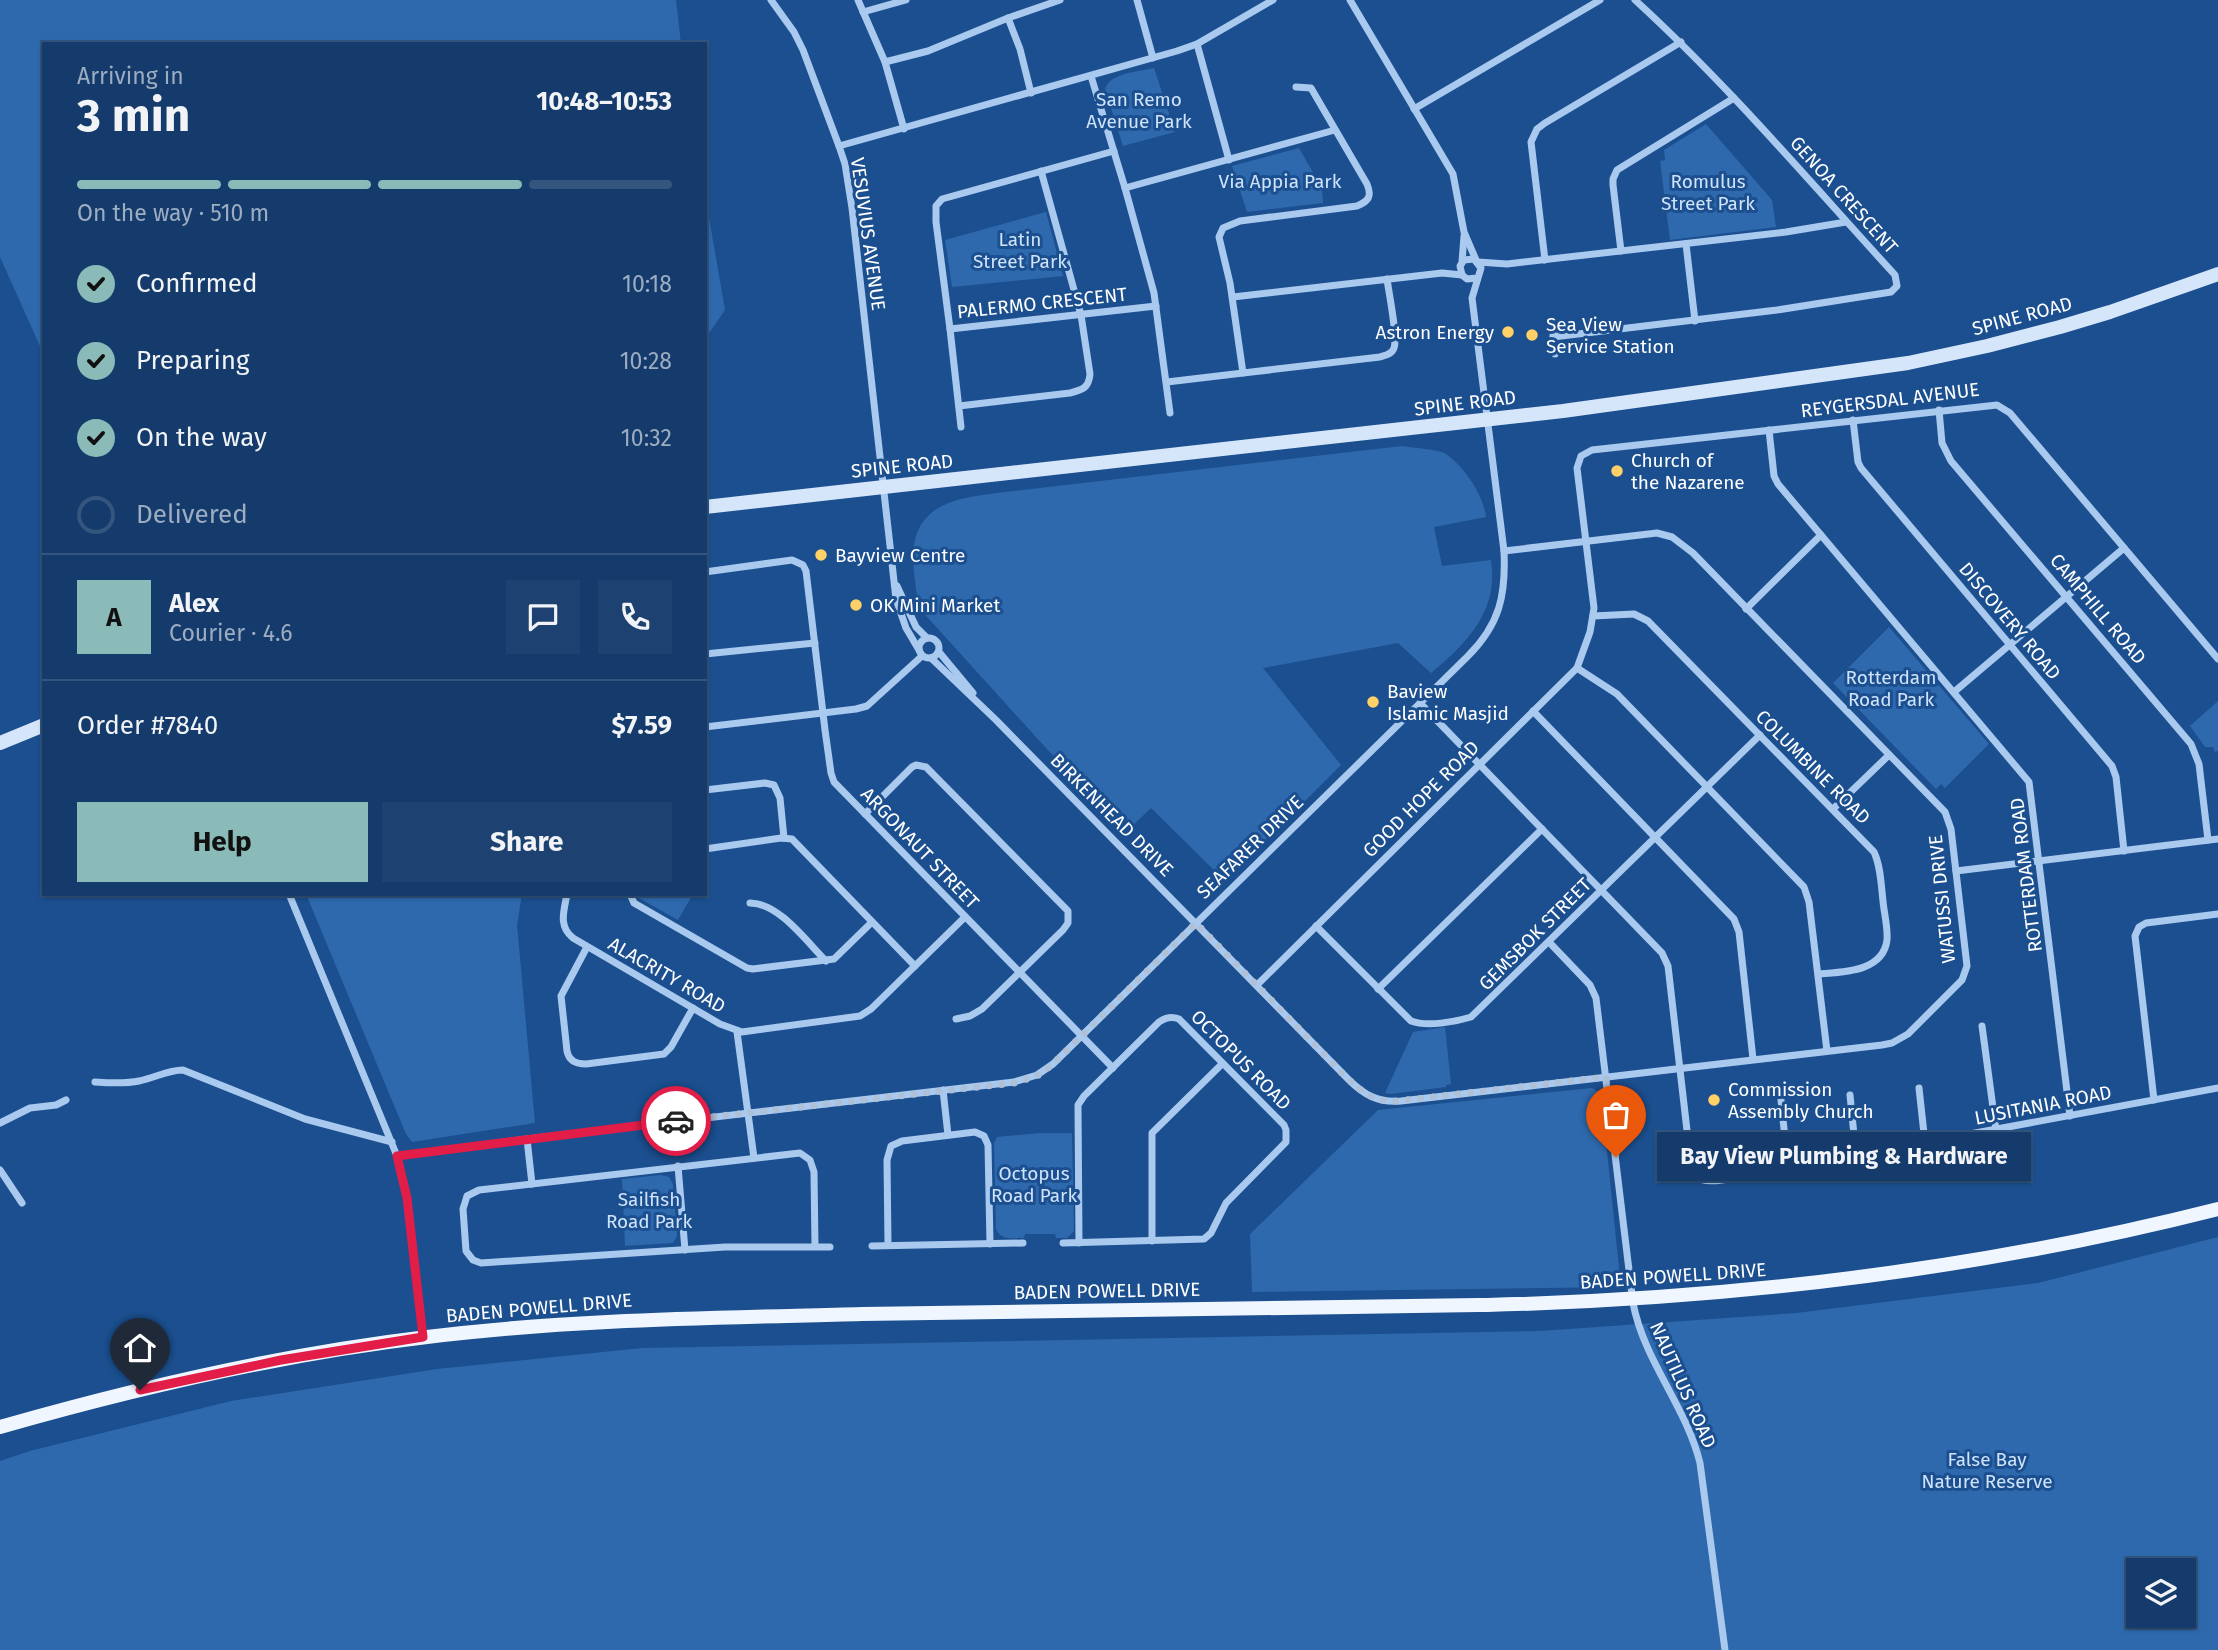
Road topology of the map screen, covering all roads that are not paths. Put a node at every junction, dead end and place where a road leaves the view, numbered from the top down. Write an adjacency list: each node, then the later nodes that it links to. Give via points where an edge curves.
1 (771, 0): 23 (street, VESUVIUS AVENUE, via 803,50)
2 (858, 0): 10 (street)
3 (906, 0): 10 (street)
4 (1060, 0): 11 (street)
5 (1137, 0): 14 (street)
6 (1273, 0): 13 (street)
7 (1350, 0): 20 (street)
8 (1600, 0): 20 (street)
9 (1635, 0): 12 (street, GENOA CRESCENT)
10 (863, 12): 15 (street)
11 (1008, 19): 15 (street, via 928,51); 18 (street)
12 (1681, 41): 19 (street, GENOA CRESCENT); 32 (street, via 1545,123 1533,135)
13 (1197, 44): 14 (street); 25 (street)
14 (1153, 58): 16 (street)
15 (885, 62): 21 (street)
16 (1091, 76): 18 (street); 24 (street)
17 (1296, 87): 22 (street, via 1311,88)
18 (1031, 93): 21 (street)
19 (1734, 98): 28 (street, GENOA CRESCENT); 31 (street, via 1618,170 1613,185)
20 (1414, 109): 29 (street, via 1453,174)
21 (904, 129): 23 (street)
22 (1335, 130): 25 (street); 41 (street, via 1370,190 1368,201 1240,221 1223,228 1219,243)
23 (839, 146): 59 (street, VESUVIUS AVENUE, via 852,208)
24 (1115, 150): 26 (street, PALERMO CRESCENT); 27 (street)
25 (1229, 160): 27 (street)
26 (1041, 171): 44 (street); 47 (street, PALERMO CRESCENT, via 938,203 936,222)
27 (1125, 188): 43 (street)
28 (1846, 222): 30 (street); 45 (street, GENOA CRESCENT, via 1895,275 1897,286 1891,292)
29 (1464, 232): 33 (street); 34 (street)
30 (1686, 244): 31 (street); 45 (street)
31 (1621, 251): 32 (street)
32 (1545, 260): 35 (street)
33 (1477, 261): 34 (street, via 1468,259); 35 (street); 39 (street)
34 (1461, 264): 36 (street); 38 (street)
35 (1499, 265): 39 (street)
36 (1442, 273): 38 (street); 40 (street)
37 (2218, 274): 55 (main road, SPINE ROAD, via 2060,327 1908,363)
38 (1463, 276): 39 (street, via 1471,280); 42 (street)
39 (1479, 276): 42 (street)
40 (1387, 279): 41 (street); 50 (street, via 1395,335 1390,354)
41 (1233, 297): 50 (street)
42 (1472, 299): 55 (street, SEAFARER DRIVE)
43 (1156, 306): 44 (street, PALERMO CRESCENT); 51 (street)
44 (1082, 315): 47 (street, PALERMO CRESCENT); 52 (street, via 1090,374 1083,390)
45 (1695, 321): 48 (street, GENOA CRESCENT)
46 (1552, 322): 48 (street)
47 (950, 329): 52 (street)
48 (1553, 337): 49 (street)
49 (1555, 354)
50 (1243, 373): 51 (street)
51 (1167, 382): 54 (street)
52 (959, 406): 57 (street)
53 (1939, 410): 56 (street, REYGERSDAL AVENUE); 63 (street, REYGERSDAL AVENUE, via 1992,404 2004,408); 67 (street, CAMPHILL ROAD, via 1942,443 1951,461)
54 (1170, 413)
55 (1486, 420): 59 (main road, SPINE ROAD); 64 (street, SEAFARER DRIVE)
56 (1853, 420): 58 (street, REYGERSDAL AVENUE); 72 (street, DISCOVERY ROAD, via 1861,468)
57 (961, 427)
58 (1769, 430): 61 (street, ROTTERDAM ROAD, via 1774,476); 62 (street, REYGERSDAL AVENUE, via 1584,453 1577,468)
59 (884, 488): 60 (main road, SPINE ROAD); 66 (street)
60 (707, 506)
61 (1821, 536): 68 (street); 79 (street, ROTTERDAM ROAD)
62 (1586, 541): 64 (street, WATUSSI DRIVE); 68 (street, WATUSSI DRIVE, via 1657,533 1672,537); 69 (street, GOOD HOPE ROAD)
63 (2124, 548): 67 (street); 77 (street, REYGERSDAL AVENUE)
64 (1504, 551): 80 (street, SEAFARER DRIVE, via 1502,602 1493,624 1473,651)
65 (707, 572): 71 (street, ARGONAUT STREET, via 799,561 806,571)
66 (894, 579): 70 (street, via 916,627); 74 (street, via 900,615)
67 (2067, 596): 72 (street); 98 (street, CAMPHILL ROAD, via 2194,750)
68 (1746, 609): 88 (street, WATUSSI DRIVE)
69 (1593, 616): 78 (street, GOOD HOPE ROAD); 86 (street, COLUMBINE ROAD, via 1642,616)
70 (927, 638): 73 (street, via 937,640); 74 (street, via 919,643)
71 (815, 643): 75 (street); 82 (street, ARGONAUT STREET)
72 (2010, 645): 79 (street); 100 (street, DISCOVERY ROAD, via 2112,766)
73 (939, 652): 76 (street); 83 (street, BIRKENHEAD DRIVE)
74 (920, 653): 76 (street); 82 (street, via 867,706)
75 (707, 654)
76 (931, 658): 83 (street, BIRKENHEAD DRIVE)
77 (2218, 659)
78 (1577, 668): 81 (street, GOOD HOPE ROAD); 90 (street, via 1617,694)
79 (1954, 692): 101 (street, ROTTERDAM ROAD, via 2029,782)
80 (1420, 703): 89 (street); 111 (street, SEAFARER DRIVE)
81 (1533, 711): 89 (street, GOOD HOPE ROAD); 96 (street)
82 (822, 713): 85 (street); 93 (street, ARGONAUT STREET, via 834,782)
83 (996, 720): 111 (street, BIRKENHEAD DRIVE)
84 (42, 726): 87 (main road)
85 (707, 727)
86 (1760, 735): 90 (street, GEMSBOK STREET); 92 (street, COLUMBINE ROAD)
87 (0, 743)
88 (1889, 755): 92 (street); 102 (street, WATUSSI DRIVE, via 1945,812)
89 (1479, 764): 94 (street); 112 (street, GOOD HOPE ROAD)
90 (1708, 786): 96 (street, GEMSBOK STREET); 118 (street, via 1804,887)
91 (707, 790): 95 (street, via 774,785)
92 (1832, 810): 118 (street, COLUMBINE ROAD, via 1876,857 1887,940 1865,968)
93 (865, 814): 109 (street, ARGONAUT STREET); 117 (street, via 912,767 926,767 1066,908 1068,923 1063,930)
94 (1542, 829): 103 (street); 120 (street)
95 (784, 838): 99 (street); 110 (street, via 796,842)
96 (1655, 838): 103 (street, GEMSBOK STREET); 127 (street, via 1737,924)
97 (2218, 839): 98 (street)
98 (2208, 841): 100 (street)
99 (707, 849)
100 (2124, 851): 101 (street)
101 (2040, 860): 102 (street); 141 (street, ROTTERDAM ROAD)
102 (1956, 871): 126 (street, WATUSSI DRIVE, via 1967,966 1962,981 1901,1039)
103 (1602, 890): 113 (street, GEMSBOK STREET); 130 (street, via 1659,947 1665,959)
104 (290, 896): 146 (street)
105 (567, 896): 114 (street, ALACRITY ROAD, via 565,929)
106 (631, 896): 115 (street, via 634,903 747,968)
107 (750, 903): 115 (street, via 775,910)
108 (2218, 916): 139 (street, via 2146,923 2135,936)
109 (965, 917): 116 (street, ALACRITY ROAD); 117 (street, ARGONAUT STREET)
110 (871, 923): 115 (street, via 840,954); 116 (street)
111 (1196, 923): 119 (street, BIRKENHEAD DRIVE); 125 (street, SEAFARER DRIVE)
112 (1316, 926): 119 (street, GOOD HOPE ROAD); 120 (street, GEMSBOK STREET)
113 (1549, 942): 120 (street, GEMSBOK STREET, via 1478,1012 1463,1020 1416,1023); 131 (street, NAUTILUS ROAD, via 1594,990)
114 (587, 947): 121 (street, ALACRITY ROAD); 121 (street, via 561,996 567,1051 575,1062 664,1054)
115 (826, 961)
116 (915, 966): 124 (street, ALACRITY ROAD, via 860,1016)
117 (1018, 972): 122 (street, via 982,1009); 125 (street, ARGONAUT STREET)
118 (1819, 974): 126 (street)
119 (1257, 985): 131 (street, BIRKENHEAD DRIVE, via 1360,1090 1377,1100)
120 (1378, 989)
121 (692, 1008): 124 (street, ALACRITY ROAD)
122 (956, 1019)
123 (1982, 1026): 143 (street)
124 (737, 1031): 140 (street)
125 (1082, 1037): 129 (street, ARGONAUT STREET); 135 (street, SEAFARER DRIVE, via 1037,1076 1014,1083)
126 (1827, 1051): 127 (street, WATUSSI DRIVE)
127 (1753, 1059): 130 (street, WATUSSI DRIVE)
128 (1222, 1064): 129 (street, OCTOPUS ROAD, via 1180,1019 1171,1017); 157 (street, via 1152,1133); 157 (street, OCTOPUS ROAD, via 1283,1125 1286,1143 1226,1203 1207,1237)
129 (1113, 1068): 158 (street, OCTOPUS ROAD, via 1078,1105)
130 (1681, 1068): 131 (street, BIRKENHEAD DRIVE); 152 (street, LUSITANIA ROAD, via 1691,1165 1697,1178 1714,1181)
131 (1606, 1077): 169 (street, NAUTILUS ROAD, via 1634,1311 1646,1348 1696,1447)
132 (94, 1082): 146 (street, via 138,1081 183,1070 305,1119)
133 (1919, 1087): 147 (street)
134 (2218, 1088): 139 (street, LUSITANIA ROAD)
135 (943, 1090): 140 (street, SEAFARER DRIVE); 144 (street)
136 (1850, 1095): 149 (street)
137 (66, 1100): 142 (street, via 30,1108)
138 (1781, 1100): 152 (street)
139 (2154, 1100): 141 (street, LUSITANIA ROAD)
140 (747, 1113): 145 (street, SEAFARER DRIVE); 150 (street)
141 (2070, 1116): 143 (street, LUSITANIA ROAD)
142 (0, 1122)
143 (1996, 1129): 147 (street, LUSITANIA ROAD)
144 (948, 1135): 161 (street, via 975,1132 987,1140); 162 (street, via 891,1146 887,1160)
145 (527, 1139): 148 (street, SEAFARER DRIVE); 154 (street)
146 (392, 1142): 148 (street)
147 (1925, 1143): 149 (street, LUSITANIA ROAD)
148 (397, 1156): 167 (street, via 407,1198)
149 (1856, 1156): 152 (street, LUSITANIA ROAD)
150 (754, 1158): 151 (street); 163 (street, via 800,1153 810,1160)
151 (678, 1167): 154 (street); 166 (street)
152 (1788, 1167)
153 (0, 1170): 155 (street)
154 (532, 1184): 166 (street, via 479,1190 467,1196 463,1209 466,1251 473,1260 487,1263)
155 (22, 1203)
156 (2218, 1209): 167 (main road, BADEN POWELL DRIVE, via 2061,1245 1925,1269 1647,1299 696,1317)
157 (1152, 1241): 158 (street, OCTOPUS ROAD)
158 (1079, 1242): 160 (street, OCTOPUS ROAD)
159 (1023, 1243): 161 (street)
160 (1063, 1243)
161 (990, 1244): 162 (street)
162 (888, 1245): 164 (street)
163 (815, 1246): 165 (street); 166 (street)
164 (872, 1246)
165 (830, 1247)
166 (685, 1250)
167 (423, 1337): 168 (main road, BADEN POWELL DRIVE, via 230,1370)
168 (0, 1427)
169 (1725, 1650)

